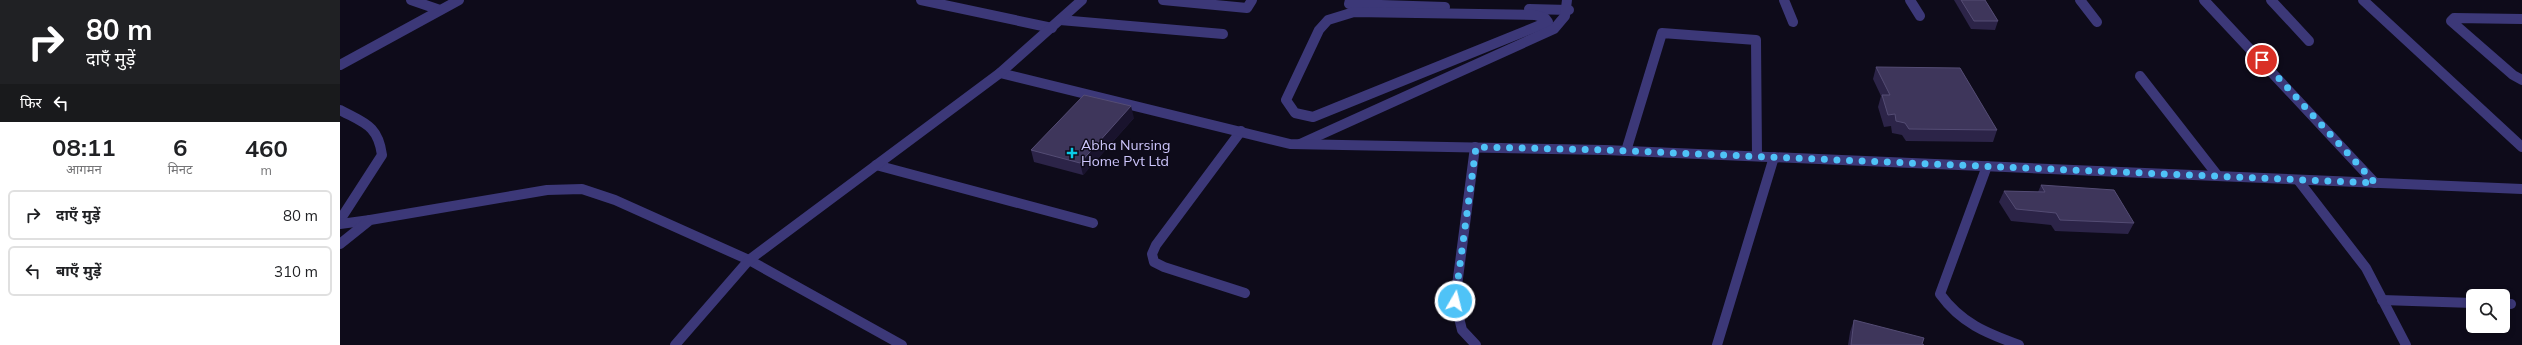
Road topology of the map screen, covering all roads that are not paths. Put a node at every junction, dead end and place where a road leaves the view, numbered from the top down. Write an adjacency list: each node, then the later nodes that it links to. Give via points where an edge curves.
1 (411, 0): 16 (street)
2 (459, 0): 16 (street)
3 (921, 0): 15 (street)
4 (1082, 0): 20 (street)
5 (1163, 0): 6 (street, via 1247,8)
6 (1252, 0)
7 (1350, 0): 17 (street, via 1349,4)
8 (1567, 0): 17 (street)
9 (1784, 0): 21 (street)
10 (1910, 0): 18 (street)
11 (2080, 0): 22 (street)
12 (2204, 0): 44 (street)
13 (2271, 0): 25 (street)
14 (2363, 0): 36 (street)
15 (942, 2): 23 (street)
16 (440, 10): 26 (street)
17 (1569, 10): 30 (street, via 1561,24 1554,29)
18 (1920, 16)
19 (2522, 19): 31 (street, via 2454,18 2451,21)
20 (1060, 20): 23 (street); 24 (street)
21 (1793, 22)
22 (2097, 22)
23 (1052, 28): 28 (street)
24 (1223, 34)
25 (2309, 40)
26 (340, 65)
27 (1439, 68): 27 (street, via 1313,117 1295,113 1286,100 1319,30 1328,20 1343,15 1354,12 1535,14 1548,22); 30 (street)
28 (1000, 73): 33 (street); 40 (street)
29 (2140, 76): 42 (street)
30 (1448, 77): 34 (street)
31 (2522, 80)
32 (340, 110): 46 (street, via 372,127 380,140 382,155)
33 (1241, 131): 34 (street); 52 (street, via 1156,245 1152,254 1154,262 1164,267)
34 (1300, 144): 35 (street)
35 (1476, 147): 37 (street); 57 (street, via 1455,301 1462,330)
36 (2522, 147)
37 (1626, 151): 38 (street); 38 (street, via 1662,33 1756,40)
38 (1757, 156): 39 (street)
39 (1774, 157): 41 (street); 58 (street)
40 (876, 165): 48 (street); 51 (street)
41 (1987, 166): 42 (street); 59 (street, via 1940,294 1948,306 1972,328)
42 (2218, 176): 43 (street)
43 (2298, 180): 44 (street); 53 (street, via 2366,268)
44 (2375, 183): 45 (street)
45 (2522, 189)
46 (340, 220)
47 (370, 220): 49 (street); 50 (street); 51 (street, via 547,190 582,189 615,200)
48 (1093, 223)
49 (340, 224)
50 (340, 244)
51 (749, 260): 55 (street); 56 (street)
52 (1244, 293)
53 (2382, 300): 54 (street); 60 (street)
54 (2466, 303)
55 (894, 343)
56 (675, 345)
57 (1476, 345)
58 (1717, 345)
59 (2019, 345)
60 (2406, 345)

